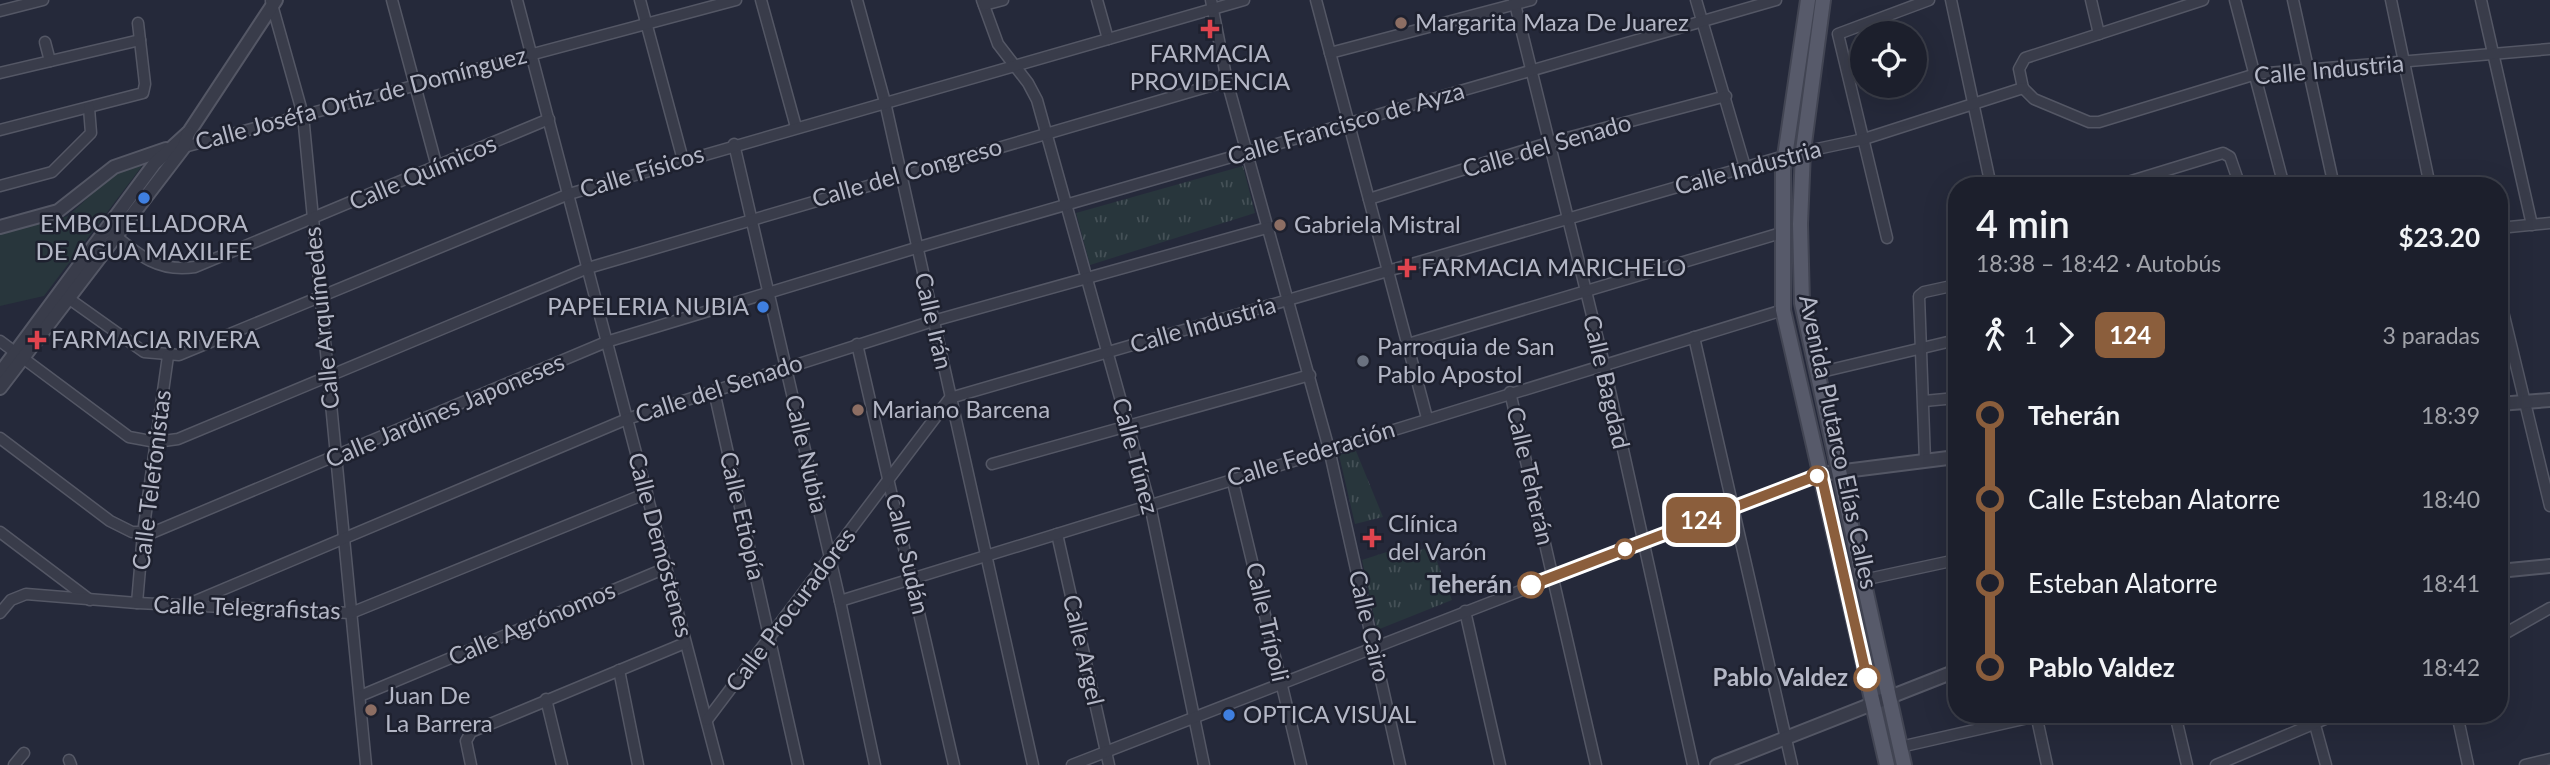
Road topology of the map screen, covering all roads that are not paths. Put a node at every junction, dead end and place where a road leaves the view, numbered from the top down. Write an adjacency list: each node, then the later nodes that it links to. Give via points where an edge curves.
1 (43, 0): 29 (street)
2 (392, 0): 51 (street)
3 (517, 0): 40 (street, Calle Demóstenes)
4 (640, 0): 32 (street)
5 (736, 0): 32 (street, Calle Joséfa Ortiz de Domínguez)
6 (761, 0): 60 (street)
7 (858, 0): 54 (street, Calle Irán)
8 (1003, 0): 27 (street)
9 (1097, 0): 36 (street)
10 (1244, 0): 28 (street, Calle Físicos)
11 (1317, 0): 41 (street)
12 (1531, 0): 26 (street)
13 (1696, 0): 30 (street)
14 (1776, 0): 30 (street, Calle Francisco de Ayza)
15 (1808, 0): 33 (main road, Avenida Plutarco Elías Calles)
16 (1823, 0): 34 (main road, Avenida Plutarco Elías Calles)
17 (1929, 0): 64 (street, via 1838,34)
18 (1951, 0): 55 (street)
19 (2091, 0): 35 (street)
20 (2203, 0): 35 (street)
21 (2235, 0): 49 (street)
22 (2293, 0): 46 (street)
23 (2391, 0): 44 (street)
24 (2481, 0): 42 (street)
25 (273, 2): 57 (street, Calle Arquímedes); 62 (street)
26 (1515, 2): 41 (street); 47 (street, Calle Bagdad)
27 (983, 3): 45 (street, Calle Túnez, via 998,44)
28 (1211, 5): 36 (street, Calle Físicos); 50 (street, Calle Cairo)
29 (0, 12)
30 (1702, 21): 47 (street, Calle Francisco de Ayza); 53 (street)
31 (138, 23): 37 (street)
32 (646, 23): 40 (street, Calle Joséfa Ortiz de Domínguez); 72 (street)
33 (1804, 32): 34 (main road); 71 (main road, Avenida Plutarco Elías Calles)
34 (1819, 34): 69 (main road, Avenida Plutarco Elías Calles)
35 (2099, 34): 52 (street, via 2023,60 2019,69)
36 (1108, 39): 45 (street, Calle Físicos)
37 (140, 40): 43 (street); 56 (street, via 143,93)
38 (45, 42): 43 (street)
39 (2550, 49): 42 (street, Calle Industria)
40 (531, 53): 51 (street, Calle Joséfa Ortiz de Domínguez); 58 (street, Calle Demóstenes)
41 (1331, 53): 59 (street)
42 (2494, 55): 44 (street, Calle Industria); 90 (street)
43 (50, 61): 48 (street)
44 (2403, 63): 46 (street, Calle Industria); 81 (street)
45 (1015, 66): 54 (street, Calle Físicos); 63 (street, Calle Túnez, via 1033,91)
46 (2308, 69): 49 (street, Calle Industria); 80 (street)
47 (1533, 70): 59 (street, Calle Francisco de Ayza); 65 (street, Calle Bagdad)
48 (0, 73)
49 (2256, 74): 52 (street, Calle Industria, via 2099,122 2034,99); 79 (street)
50 (1227, 81): 63 (street, Calle del Congreso); 70 (street, Calle Cairo)
51 (415, 84): 57 (street, Calle Joséfa Ortiz de Domínguez); 73 (street)
52 (2023, 88): 55 (street, Calle Industria)
53 (1726, 96): 65 (street, Calle del Senado); 74 (street)
54 (885, 102): 60 (street, Calle Físicos); 75 (street, Calle Irán)
55 (1972, 104): 64 (street, Calle Industria); 76 (street)
56 (89, 108): 61 (street); 82 (street, via 91,133 55,170)
57 (303, 115): 67 (street, Calle Joséfa Ortiz de Domínguez); 88 (street, Calle Arquímedes)
58 (549, 119): 73 (street, Calle Químicos); 83 (street, Calle Demóstenes)
59 (1349, 123): 70 (street, Calle Francisco de Ayza); 84 (street)
60 (796, 127): 66 (street, Calle Físicos)
61 (0, 130)
62 (188, 131): 67 (street); 68 (street)
63 (1046, 135): 75 (street, Calle del Congreso); 85 (street, Calle Túnez)
64 (1864, 139): 69 (street, Calle Industria); 96 (street)
65 (1548, 143): 84 (street, Calle del Senado); 87 (street, Calle Bagdad)
66 (734, 145): 72 (street, Calle Físicos); 86 (street, Calle Nubia)
67 (184, 147): 68 (street, Calle Joséfa Ortiz de Domínguez); 94 (street)
68 (169, 148): 93 (street, Calle Joséfa Ortiz de Domínguez, via 114,167 58,211); 94 (street)
69 (1803, 151): 71 (street, Calle Industria); 123 (main road, Avenida Plutarco Elías Calles, via 1802,303)
70 (1249, 152): 85 (street, Calle Francisco de Ayza); 91 (street, Calle Cairo)
71 (1784, 156): 74 (street, Calle Industria); 95 (main road, Avenida Plutarco Elías Calles)
72 (683, 160): 83 (street, Calle Físicos)
73 (437, 167): 88 (street, Calle Químicos)
74 (1745, 167): 87 (street, Calle Industria)
75 (900, 175): 86 (street, Calle del Congreso); 97 (street, Calle Irán)
76 (1989, 177)
77 (2155, 177): 78 (street, via 2227,154)
78 (2236, 177)
79 (2282, 177)
80 (2332, 177)
81 (2428, 177)
82 (0, 186)
83 (569, 194): 98 (street, Calle Demóstenes); 105 (street, Calle Físicos)
84 (1369, 199): 99 (street)
85 (1066, 205): 97 (street, Calle Francisco de Ayza); 100 (street, Calle Túnez)
86 (751, 217): 98 (street, Calle del Congreso); 103 (street, Calle Nubia)
87 (1566, 219): 99 (street, Calle Industria); 102 (street, Calle Bagdad)
88 (312, 220): 94 (street, Calle Químicos, via 181,269 153,263); 105 (street, Calle Arquímedes)
89 (2550, 223): 90 (street)
90 (2532, 225): 92 (street)
91 (1270, 226): 100 (street, Calle del Senado); 106 (street, Calle Cairo)
92 (2508, 227)
93 (0, 228)
94 (111, 232): 104 (street); 118 (street)
95 (1781, 233): 102 (street); 107 (main road, Avenida Plutarco Elías Calles)
96 (1887, 239)
97 (916, 248): 103 (street, Calle Jardines Japoneses); 108 (street, Calle Irán)
98 (588, 268): 112 (street, Calle Demóstenes); 125 (street, Calle del Congreso)
99 (1388, 271): 106 (street, Calle Industria); 115 (street)
100 (1086, 279): 108 (street, Calle del Senado); 117 (street, Calle Túnez)
101 (1948, 287): 116 (street, via 1921,293)
102 (1584, 290): 115 (street); 120 (street, Calle Bagdad)
103 (769, 293): 112 (street, Calle Jardines Japoneses); 121 (street, Calle Nubia)
104 (68, 298): 118 (street); 119 (street, via 129,344)
105 (320, 298): 119 (street, Calle Físicos, via 191,351); 125 (street, Calle Arquímedes)
106 (1290, 300): 117 (street, Calle Industria); 124 (street, Calle Cairo)
107 (1783, 310): 110 (street, Calle Federación); 146 (main road, Avenida Plutarco Elías Calles)
108 (933, 321): 114 (street, Calle del Senado); 129 (street, Calle Irán)
109 (2508, 331): 133 (street)
110 (1694, 337): 120 (street, Calle Federación); 152 (street)
111 (0, 341): 118 (street)
112 (606, 342): 136 (street, Calle Demóstenes); 141 (street, Calle Jardines Japoneses)
113 (1948, 342): 116 (street)
114 (858, 344): 121 (street, Calle del Senado); 148 (street, Calle Sudán)
115 (1408, 344): 135 (street)
116 (1922, 348): 123 (street); 132 (street)
117 (1107, 353): 129 (street, Calle Industria); 137 (street, Calle Túnez)
118 (19, 355): 122 (street); 126 (street); 139 (street, via 130,437)
119 (167, 356): 139 (street, Calle Telefonistas)
120 (1604, 364): 128 (street, Calle Federación); 157 (street, Calle Bagdad)
121 (786, 368): 127 (street, Calle del Senado); 159 (street, Calle Nubia)
122 (0, 373)
123 (1817, 373): 145 (main road, Avenida Plutarco Elías Calles)
124 (1310, 375): 137 (street); 140 (street, Calle Cairo)
125 (327, 379): 139 (street, Calle del Congreso, via 178,439); 141 (street, Calle Arquímedes)
126 (0, 388)
127 (714, 391): 136 (street, Calle del Senado); 176 (street, Calle Etiopía)
128 (1510, 392): 135 (street, Calle Federación); 164 (street, Calle Teherán)
129 (950, 398): 148 (street, Calle Procuradores); 158 (street, Calle Irán)
130 (1948, 399): 132 (street)
131 (2550, 400): 133 (street)
132 (1924, 401): 143 (street)
133 (2526, 402): 134 (street); 151 (street)
134 (2508, 403)
135 (1427, 418): 140 (street, Calle Federación)
136 (626, 419): 149 (street, Calle Demóstenes); 156 (street, Calle del Senado)
137 (1128, 426): 144 (street); 150 (street, Calle Túnez)
138 (0, 438): 154 (street, via 110,521)
139 (156, 442): 154 (street, Calle Telefonistas)
140 (1329, 449): 147 (street, Calle Federación); 178 (street, Calle Cairo)
141 (337, 456): 154 (street, Calle Jardines Japoneses, via 173,526); 156 (street, Calle Arquímedes)
142 (1948, 458): 143 (street)
143 (1925, 461): 145 (street)
144 (992, 464)
145 (1838, 470): 146 (street); 166 (main road, Avenida Plutarco Elías Calles)
146 (1821, 474): 152 (street); 185 (main road, Avenida Plutarco Elías Calles)
147 (1233, 478): 150 (street, Calle Federación); 181 (street, Calle Trípoli)
148 (889, 480): 159 (street, Calle Procuradores); 165 (street, Calle Sudán)
149 (647, 492): 162 (street, Calle Demóstenes); 174 (street, Calle Telegrafistas)
150 (1150, 505): 155 (street, Calle Federación); 186 (street, Calle Túnez)
151 (2550, 506)
152 (1733, 508): 157 (street); 194 (street)
153 (0, 532): 167 (street)
154 (143, 533): 169 (street, Calle Telefonistas)
155 (1057, 534): 158 (street, Calle Federación); 196 (street, Calle Argel)
156 (342, 538): 170 (street, Calle del Senado); 174 (street, Calle Arquímedes)
157 (1643, 542): 164 (street); 216 (street, Calle Bagdad)
158 (986, 557): 165 (street, Calle Federación); 208 (street, Calle Irán)
159 (830, 560): 168 (street, Calle Nubia); 176 (street, Calle Procuradores)
160 (1948, 562): 166 (street)
161 (2550, 566): 163 (street)
162 (666, 568): 177 (street, Calle Demóstenes); 182 (street, Calle Agrónomos)
163 (2508, 570)
164 (1553, 577): 172 (street); 215 (street, Calle Teherán)
165 (913, 579): 168 (street, Calle Federación); 207 (street, Calle Sudán)
166 (1863, 580): 183 (main road, Avenida Plutarco Elías Calles)
167 (91, 600): 169 (street, Calle Telegrafistas); 173 (street, Calle Telegrafistas, via 22,594)
168 (841, 601): 206 (street, Calle Nubia)
169 (138, 603): 170 (street, Calle Telegrafistas)
170 (186, 605): 174 (street, Calle Telegrafistas)
171 (2550, 608): 175 (street)
172 (1465, 611): 178 (street); 214 (street)
173 (0, 613)
174 (351, 613): 182 (street, Calle Arquímedes)
175 (2508, 632)
176 (769, 639): 187 (street, Calle Procuradores); 205 (street, Calle Etiopía)
177 (685, 643): 179 (street); 187 (street, Calle Demóstenes)
178 (1374, 646): 181 (street); 213 (street, Calle Cairo)
179 (619, 670): 184 (street); 203 (street)
180 (1948, 674): 183 (street)
181 (1281, 682): 186 (street); 212 (street, Calle Trípoli)
182 (360, 696): 200 (street, Calle Arquímedes)
183 (1890, 697): 185 (street); 195 (main road, Avenida Plutarco Elías Calles)
184 (546, 699): 201 (street, via 467,736); 202 (street)
185 (1873, 703): 194 (street); 219 (main road, Avenida Plutarco Elías Calles)
186 (1192, 717): 196 (street); 211 (street, Calle Túnez)
187 (707, 720): 204 (street, Calle Demóstenes)
188 (2004, 723): 195 (street)
189 (2040, 723): 221 (street)
190 (2177, 723): 222 (street)
191 (2305, 723): 223 (street)
192 (2315, 723): 224 (street)
193 (2459, 723): 225 (street)
194 (1786, 738): 217 (street); 218 (street)
195 (1900, 747): 220 (main road, Avenida Plutarco Elías Calles)
196 (1106, 751): 209 (street); 210 (street, Calle Argel)
197 (24, 753): 199 (street)
198 (2550, 759): 226 (street)
199 (14, 765)
200 (366, 765)
201 (471, 765)
202 (562, 765)
203 (638, 765)
204 (718, 765)
205 (797, 765)
206 (874, 765)
207 (954, 765)
208 (1032, 765)
209 (1072, 765)
210 (1109, 765)
211 (1204, 765)
212 (1301, 765)
213 (1400, 765)
214 (1500, 765)
215 (1596, 765)
216 (1693, 765)
217 (1717, 765)
218 (1792, 765)
219 (1887, 765)
220 (1904, 765)
221 (2047, 765)
222 (2187, 765)
223 (2216, 765)
224 (2326, 765)
225 (2468, 765)
226 (2525, 765)

